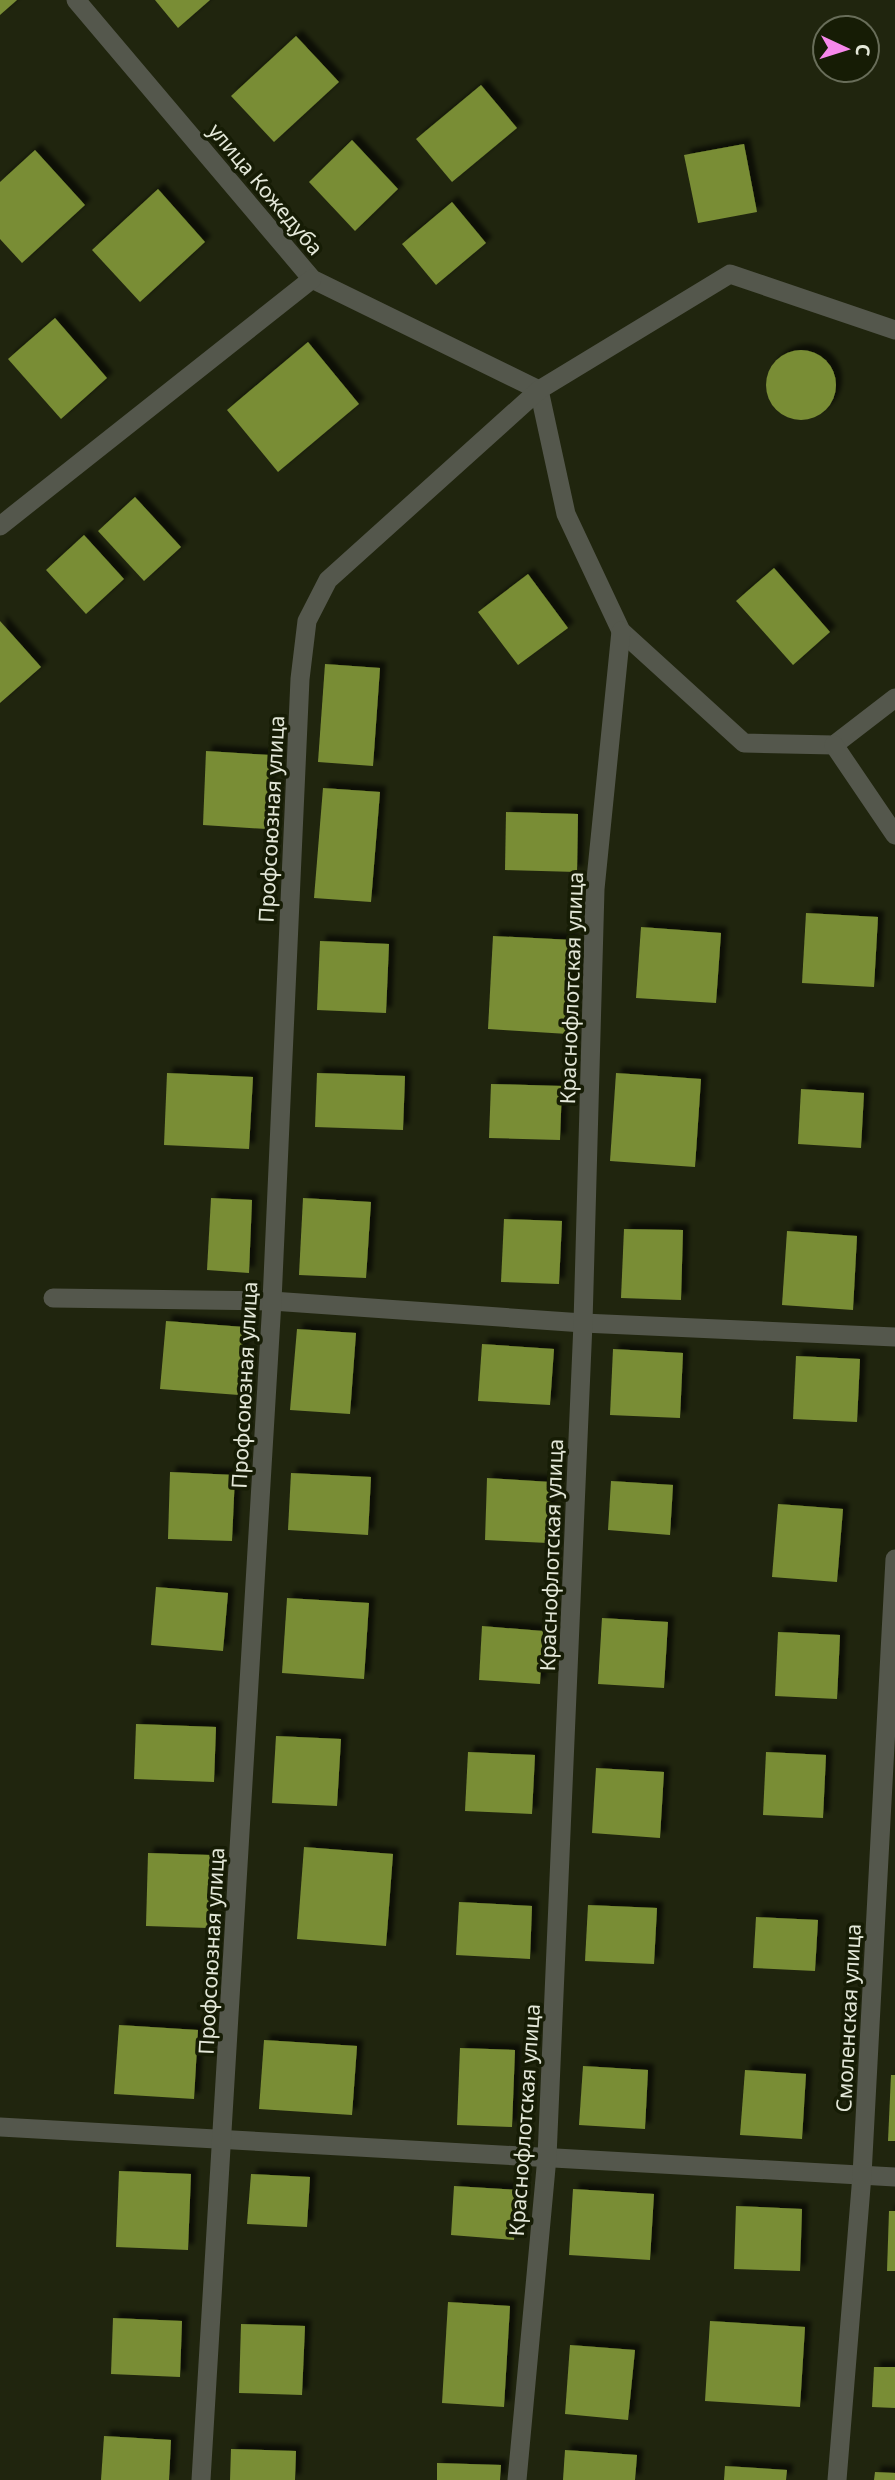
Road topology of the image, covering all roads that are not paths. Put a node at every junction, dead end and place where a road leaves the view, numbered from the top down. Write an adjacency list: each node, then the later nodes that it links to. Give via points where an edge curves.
1 (76, 0): 2 (street, улица Кожедуба)
2 (312, 279): 4 (street, улица Кожедуба); 5 (street)
3 (895, 330): 4 (street, Профсоюзная улица, via 730,274)
4 (539, 390): 6 (street, via 566,514); 11 (street, Профсоюзная улица, via 328,580 307,621 300,680)
5 (0, 526)
6 (621, 631): 8 (street, via 744,743); 12 (street, Краснофлотская улица, via 595,889)
7 (895, 698): 8 (street)
8 (834, 745): 9 (street)
9 (895, 835)
10 (53, 1298): 11 (street)
11 (272, 1301): 12 (street); 16 (street, Профсоюзная улица)
12 (583, 1323): 13 (street); 17 (street, Краснофлотская улица)
13 (895, 1337)
14 (895, 1559): 18 (street, Смоленская улица)
15 (0, 2127): 16 (street)
16 (222, 2138): 17 (street); 20 (street, Профсоюзная улица)
17 (547, 2157): 18 (street); 21 (street, Краснофлотская улица)
18 (862, 2175): 19 (street); 22 (street, Смоленская улица)
19 (895, 2177)
20 (201, 2480)
21 (517, 2480)
22 (837, 2480)

